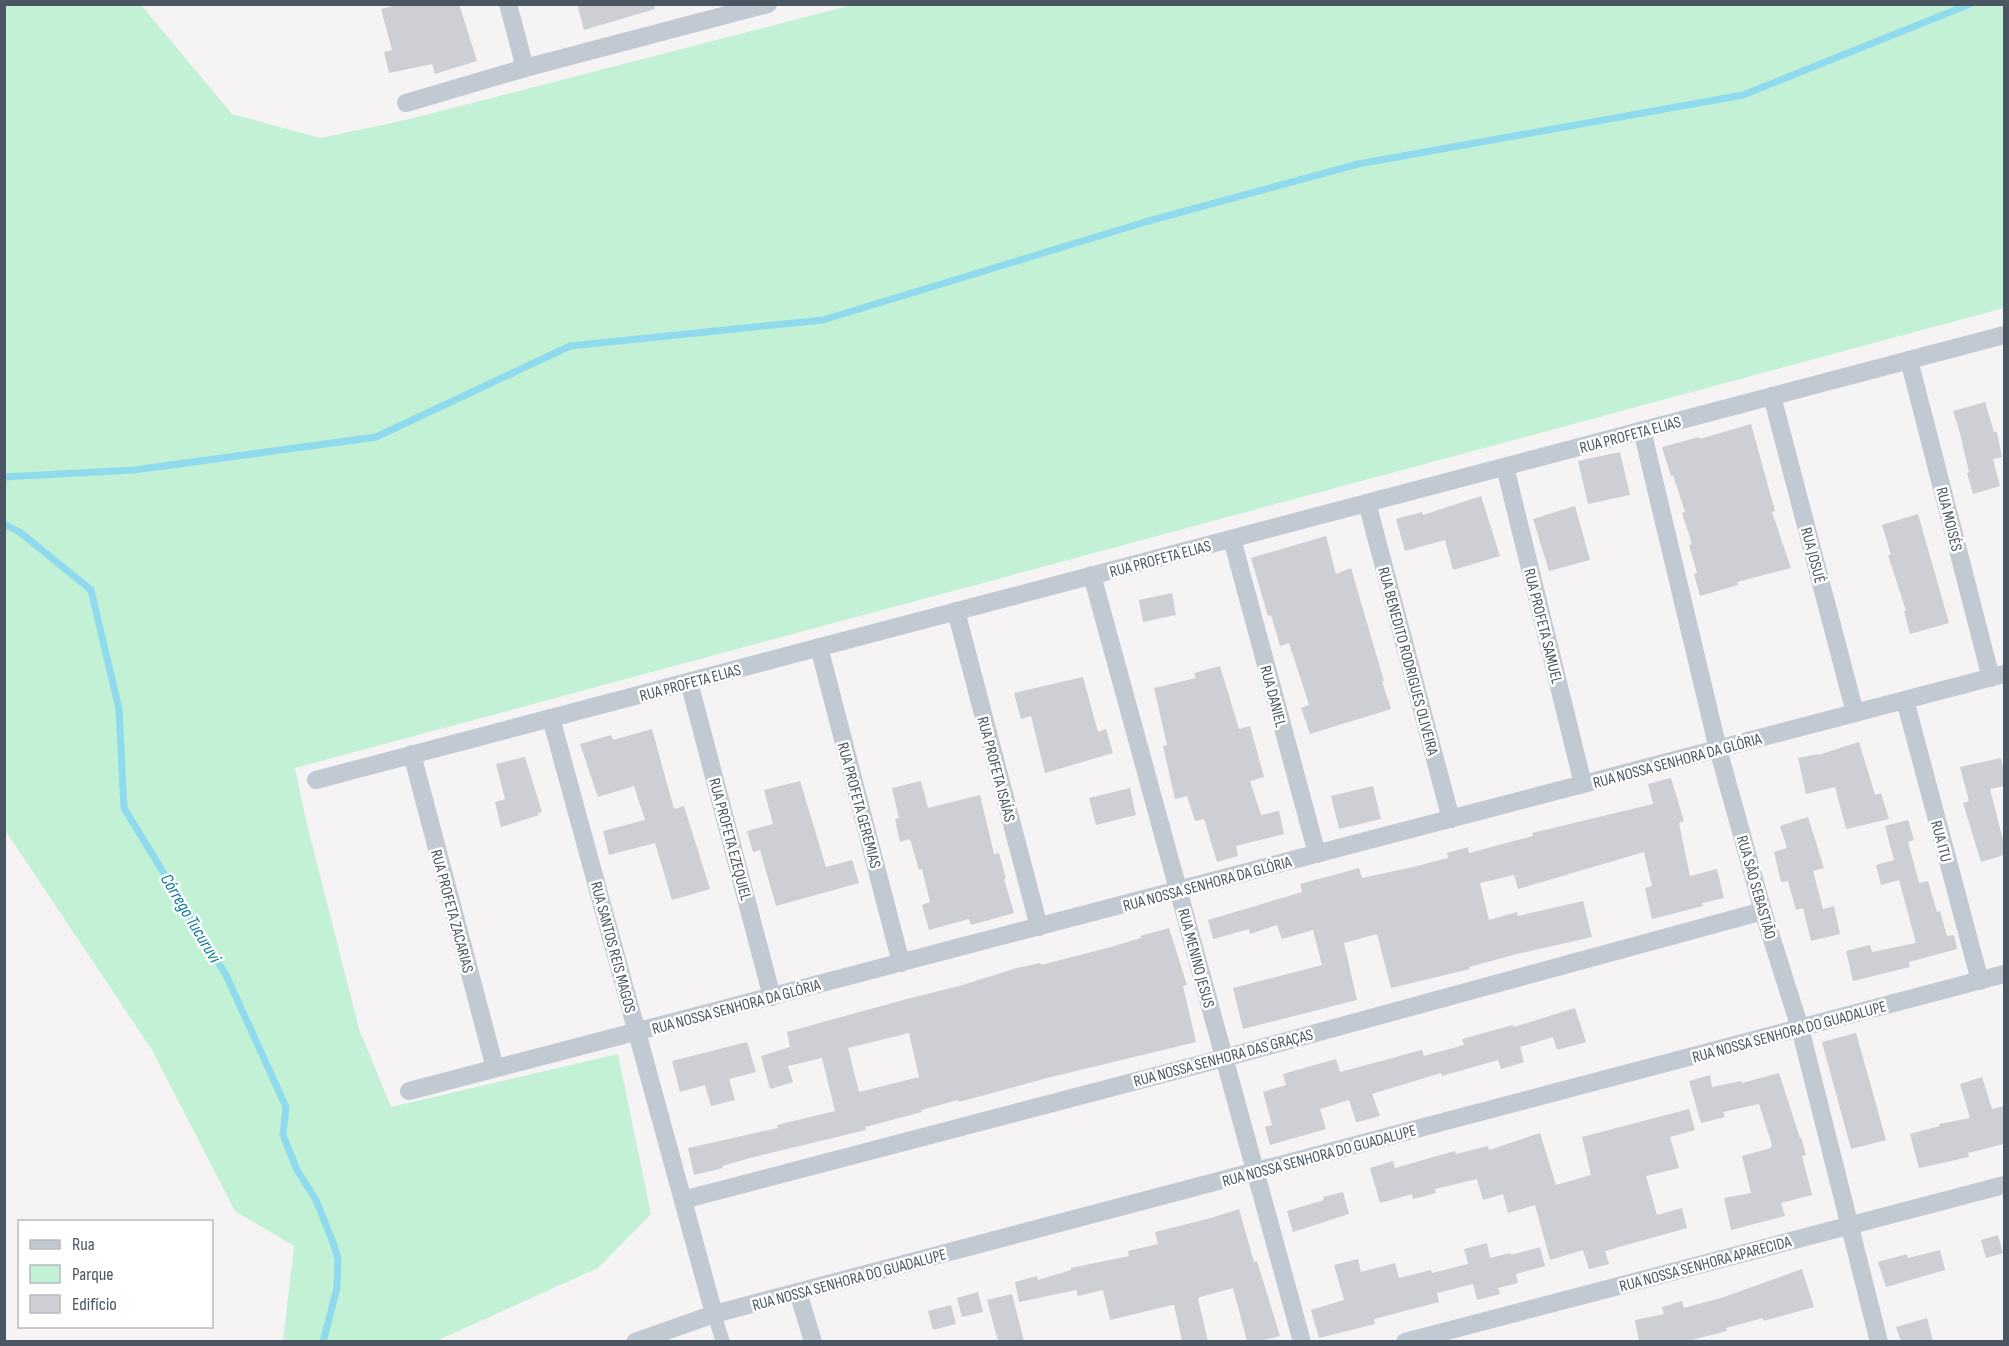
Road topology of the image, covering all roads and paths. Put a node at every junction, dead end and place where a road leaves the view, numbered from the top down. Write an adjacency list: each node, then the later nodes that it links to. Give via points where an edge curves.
1 (508, 4): 3 (street)
2 (768, 4): 3 (street)
3 (525, 68): 4 (street)
4 (406, 103)
5 (2004, 335): 6 (street, RUA PROFETA ELIAS)
6 (1909, 360): 7 (street, RUA PROFETA ELIAS); 15 (street, RUA MOISÉS)
7 (1772, 396): 8 (street, RUA PROFETA ELIAS); 18 (street, RUA JOSUÉ)
8 (1642, 430): 9 (street, RUA PROFETA ELIAS); 20 (street, RUA SÃO SEBASTIÃO)
9 (1505, 467): 10 (street, RUA PROFETA ELIAS); 23 (street, RUA PROFETA SAMUEL)
10 (1367, 503): 11 (street, RUA PROFETA ELIAS); 24 (street, RUA BENEDITO RODRIGUES OLIVEIRA)
11 (1232, 539): 12 (street, RUA PROFETA ELIAS); 25 (street, RUA DANIEL)
12 (1092, 575): 13 (street, RUA PROFETA ELIAS); 26 (street, RUA MENINO JESUS)
13 (956, 611): 14 (street, RUA PROFETA ELIAS); 28 (street, RUA PROFETA ISAÍAS)
14 (819, 647): 16 (street, RUA PROFETA ELIAS); 29 (street, RUA PROFETA GEREMIAS)
15 (1998, 676): 17 (street, RUA NOSSA SENHORA DA GLÓRIA)
16 (689, 682): 19 (street, RUA PROFETA ELIAS); 32 (street, RUA PROFETA EZEQUIEL)
17 (1905, 700): 18 (street, RUA NOSSA SENHORA DA GLÓRIA); 31 (street, RUA ITU)
18 (1856, 713): 20 (street, RUA NOSSA SENHORA DA GLÓRIA)
19 (551, 718): 21 (street, RUA PROFETA ELIAS); 34 (street, RUA SANTOS REIS MAGOS)
20 (1719, 749): 23 (street, RUA NOSSA SENHORA DA GLÓRIA); 27 (street, RUA SÃO SEBASTIÃO)
21 (412, 754): 22 (street, RUA PROFETA ELIAS); 36 (street, RUA PROFETA ZACARIAS)
22 (316, 780)
23 (1583, 784): 24 (street, RUA NOSSA SENHORA DA GLÓRIA)
24 (1451, 819): 25 (street, RUA NOSSA SENHORA DA GLÓRIA)
25 (1317, 854): 26 (street, RUA NOSSA SENHORA DA GLÓRIA)
26 (1178, 891): 28 (street, RUA NOSSA SENHORA DA GLÓRIA); 35 (street, RUA MENINO JESUS)
27 (1763, 910): 33 (street, RUA SÃO SEBASTIÃO); 35 (street, RUA NOSSA SENHORA DAS GRAÇAS)
28 (1039, 927): 29 (street, RUA NOSSA SENHORA DA GLÓRIA)
29 (901, 963): 32 (street, RUA NOSSA SENHORA DA GLÓRIA)
30 (2004, 974): 31 (street, RUA NOSSA SENHORA DO GUADALUPE)
31 (1980, 981): 33 (street, RUA NOSSA SENHORA DO GUADALUPE)
32 (772, 997): 34 (street, RUA NOSSA SENHORA DA GLÓRIA)
33 (1800, 1028): 38 (street, RUA NOSSA SENHORA DO GUADALUPE); 41 (street, RUA SÃO SEBASTIÃO)
34 (637, 1032): 36 (street, RUA NOSSA SENHORA DA GLÓRIA); 40 (street, RUA SANTOS REIS MAGOS)
35 (1224, 1058): 38 (street, RUA MENINO JESUS); 40 (street, RUA NOSSA SENHORA DAS GRAÇAS)
36 (495, 1068): 37 (street, RUA NOSSA SENHORA DA GLÓRIA)
37 (409, 1091)
38 (1255, 1172): 42 (street, RUA NOSSA SENHORA DO GUADALUPE); 47 (street, RUA MENINO JESUS)
39 (2004, 1185): 41 (street, RUA NOSSA SENHORA APARECIDA)
40 (682, 1200): 43 (street, RUA SANTOS REIS MAGOS)
41 (1849, 1225): 48 (street, RUA NOSSA SENHORA APARECIDA); 49 (street, RUA SÃO SEBASTIÃO)
42 (798, 1292): 43 (street, RUA NOSSA SENHORA DO GUADALUPE); 46 (street)
43 (714, 1314): 44 (street, RUA NOSSA SENHORA DO GUADALUPE); 45 (street)
44 (635, 1341)
45 (723, 1341)
46 (813, 1341)
47 (1302, 1341)
48 (1405, 1341)
49 (1879, 1341)

